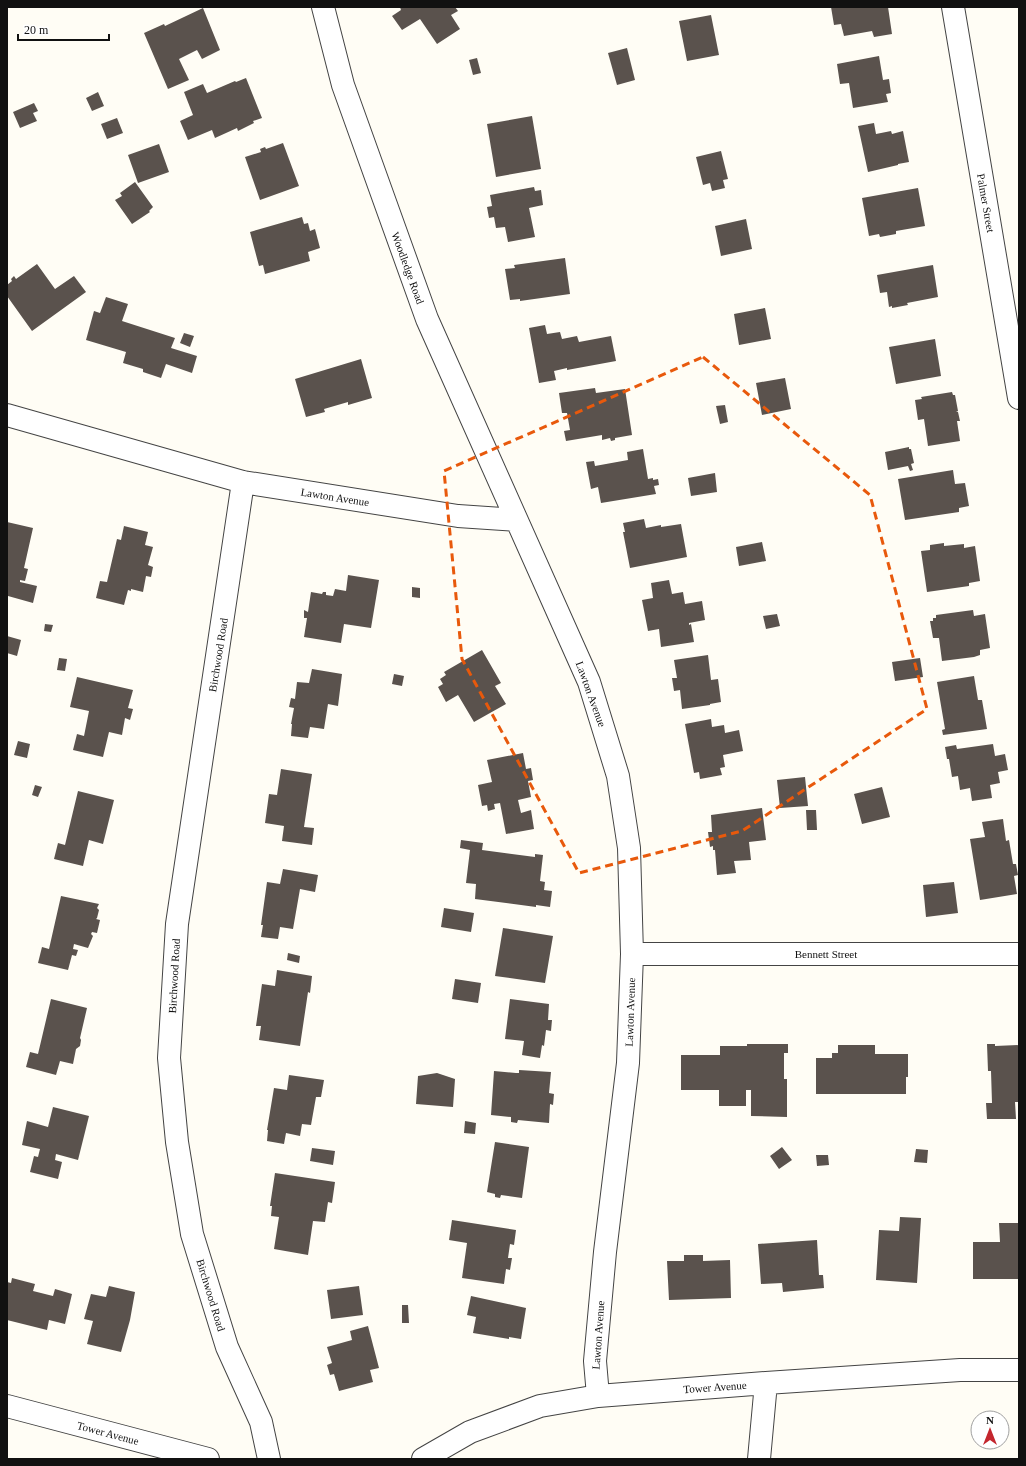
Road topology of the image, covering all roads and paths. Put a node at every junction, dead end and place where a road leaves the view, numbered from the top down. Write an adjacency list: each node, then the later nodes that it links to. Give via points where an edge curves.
1 (323, 7): 6 (street, Woodledge Road, via 343,85 426,319)
2 (952, 7): 3 (street, Palmer Street)
3 (1019, 398)
4 (7, 415): 5 (street, Lawton Avenue)
5 (243, 482): 6 (street, Lawton Avenue, via 458,516); 14 (street, Birchwood Road, via 177,924 170,1058 177,1142 192,1234 226,1347 261,1422)
6 (516, 520): 7 (street, Lawton Avenue, via 588,682 618,776 629,848)
7 (632, 954): 8 (street, Bennett Street); 11 (street, Lawton Avenue, via 628,1063 605,1252 595,1361)
8 (1019, 954)
9 (1019, 1370): 10 (street, Tower Avenue, via 960,1370)
10 (766, 1383): 11 (street, Tower Avenue); 16 (street)
11 (598, 1396): 15 (street, Tower Avenue, via 540,1406 470,1432)
12 (7, 1406): 13 (street, Tower Avenue)
13 (208, 1459)
14 (269, 1459)
15 (423, 1459)
16 (759, 1459)

